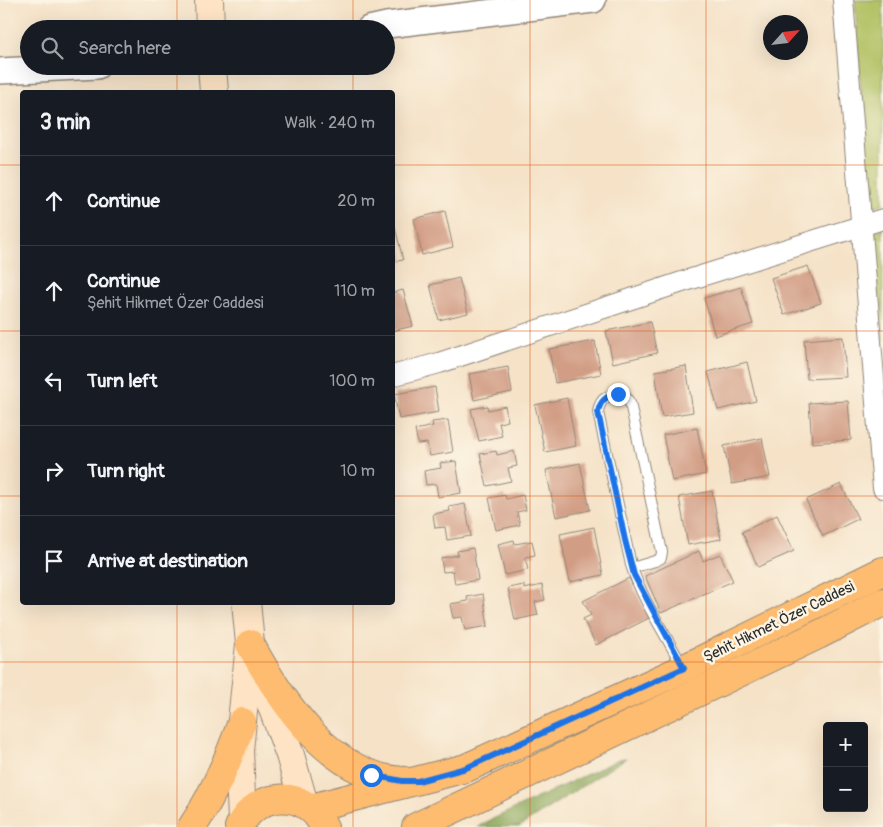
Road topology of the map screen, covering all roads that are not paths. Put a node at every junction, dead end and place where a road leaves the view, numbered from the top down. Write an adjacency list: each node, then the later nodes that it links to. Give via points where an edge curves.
1 (209, 0): 4 (main road)
2 (593, 0): 5 (street)
3 (843, 0): 11 (street)
4 (210, 20)
5 (395, 24)
6 (20, 70): 7 (street)
7 (0, 71)
8 (213, 75): 9 (main road)
9 (214, 90)
10 (883, 219): 11 (street)
11 (862, 225): 12 (street); 13 (street)
12 (395, 375)
13 (883, 488)
14 (632, 568): 14 (lane, via 598,412 599,405 611,395 625,396 630,403 662,552 661,558 655,562); 19 (lane, via 640,589)
15 (883, 571): 19 (main road, Şehit Hikmet Özer Caddesi)
16 (883, 602): 25 (main road, Şehit Hikmet Özer Caddesi)
17 (246, 605): 18 (main road)
18 (250, 644): 20 (main road); 21 (main road, via 289,706 332,753 371,775); 22 (main road)
19 (684, 668): 21 (main road, Şehit Hikmet Özer Caddesi, via 466,768)
20 (242, 722): 23 (main road, via 239,750); 24 (main road, via 223,771)
21 (418, 781): 22 (main road, Şehit Hikmet Özer Caddesi)
22 (313, 813): 23 (main road, via 291,799 277,798 251,809)
23 (241, 823)
24 (192, 827)
25 (416, 827)

